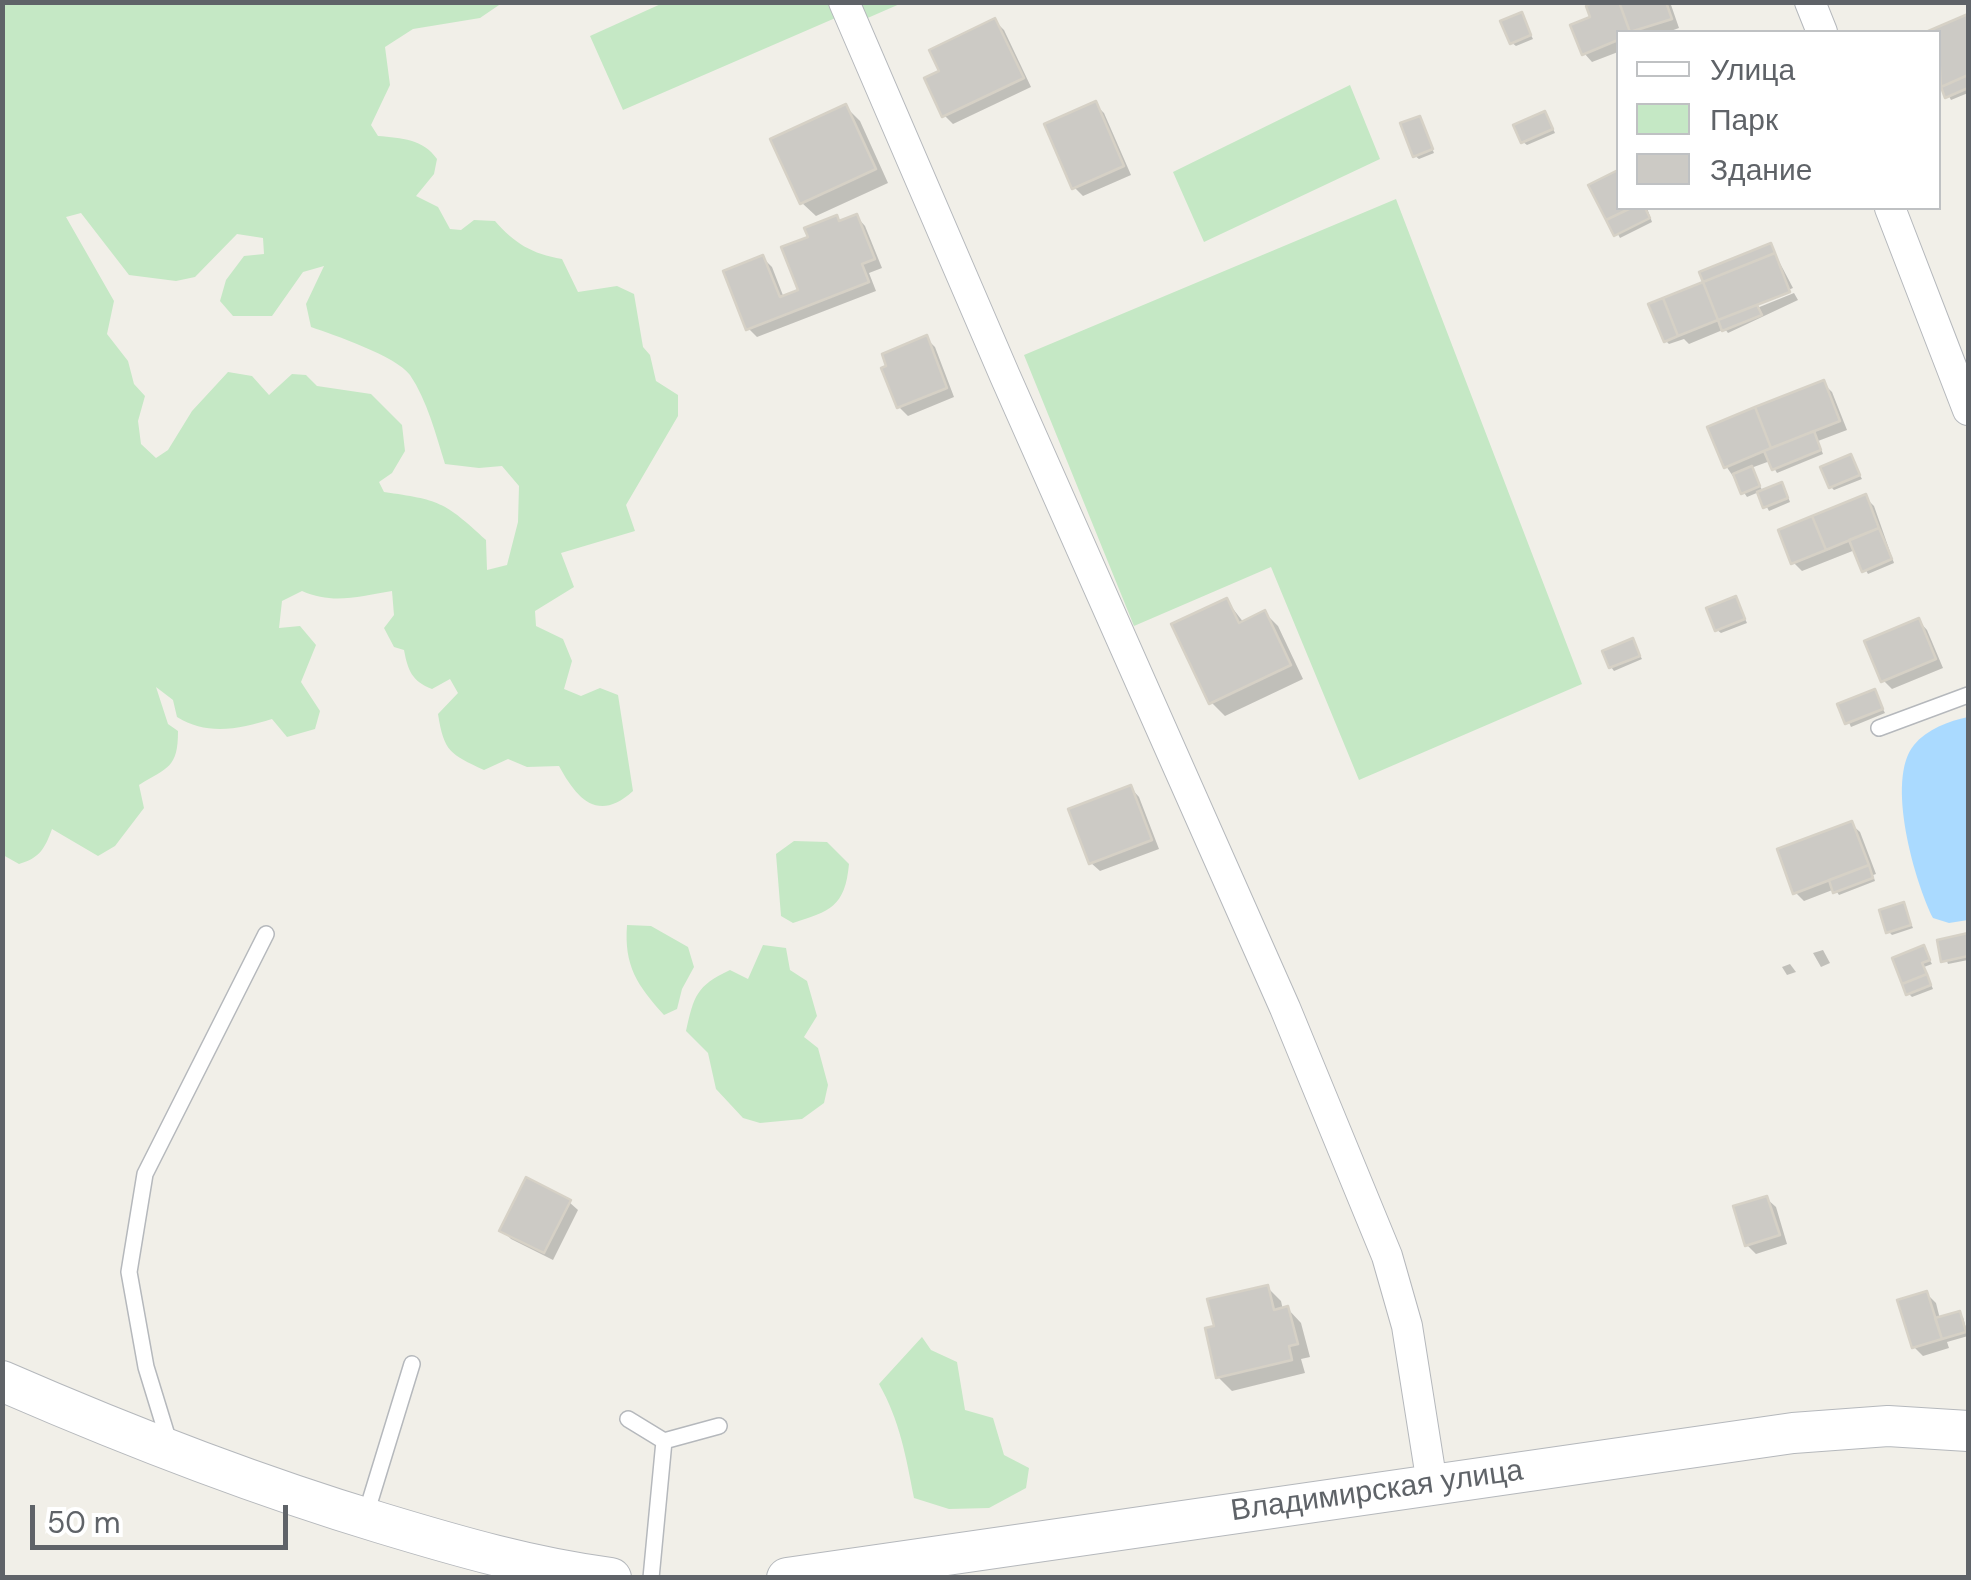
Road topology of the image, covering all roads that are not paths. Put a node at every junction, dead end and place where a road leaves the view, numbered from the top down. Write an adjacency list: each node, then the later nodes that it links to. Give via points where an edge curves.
1 (844, 2): 16 (street, via 1387,1256 1407,1326)
2 (1810, 2): 3 (street)
3 (1821, 30)
4 (1891, 210): 5 (street)
5 (1968, 410)
6 (1968, 695): 7 (lane)
7 (1879, 728)
8 (266, 934): 15 (lane, via 145,1174 129,1272 146,1367)
9 (412, 1364): 17 (lane)
10 (2, 1381): 15 (street)
11 (628, 1418): 14 (lane)
12 (718, 1426): 14 (lane)
13 (1968, 1431): 16 (street, Владимирская улица, via 1888,1426 1792,1433)
14 (664, 1441): 19 (lane)
15 (172, 1450): 17 (street)
16 (1432, 1484): 20 (street, Владимирская улица)
17 (365, 1518): 18 (street, via 465,1549)
18 (611, 1578)
19 (651, 1578)
20 (786, 1578)

